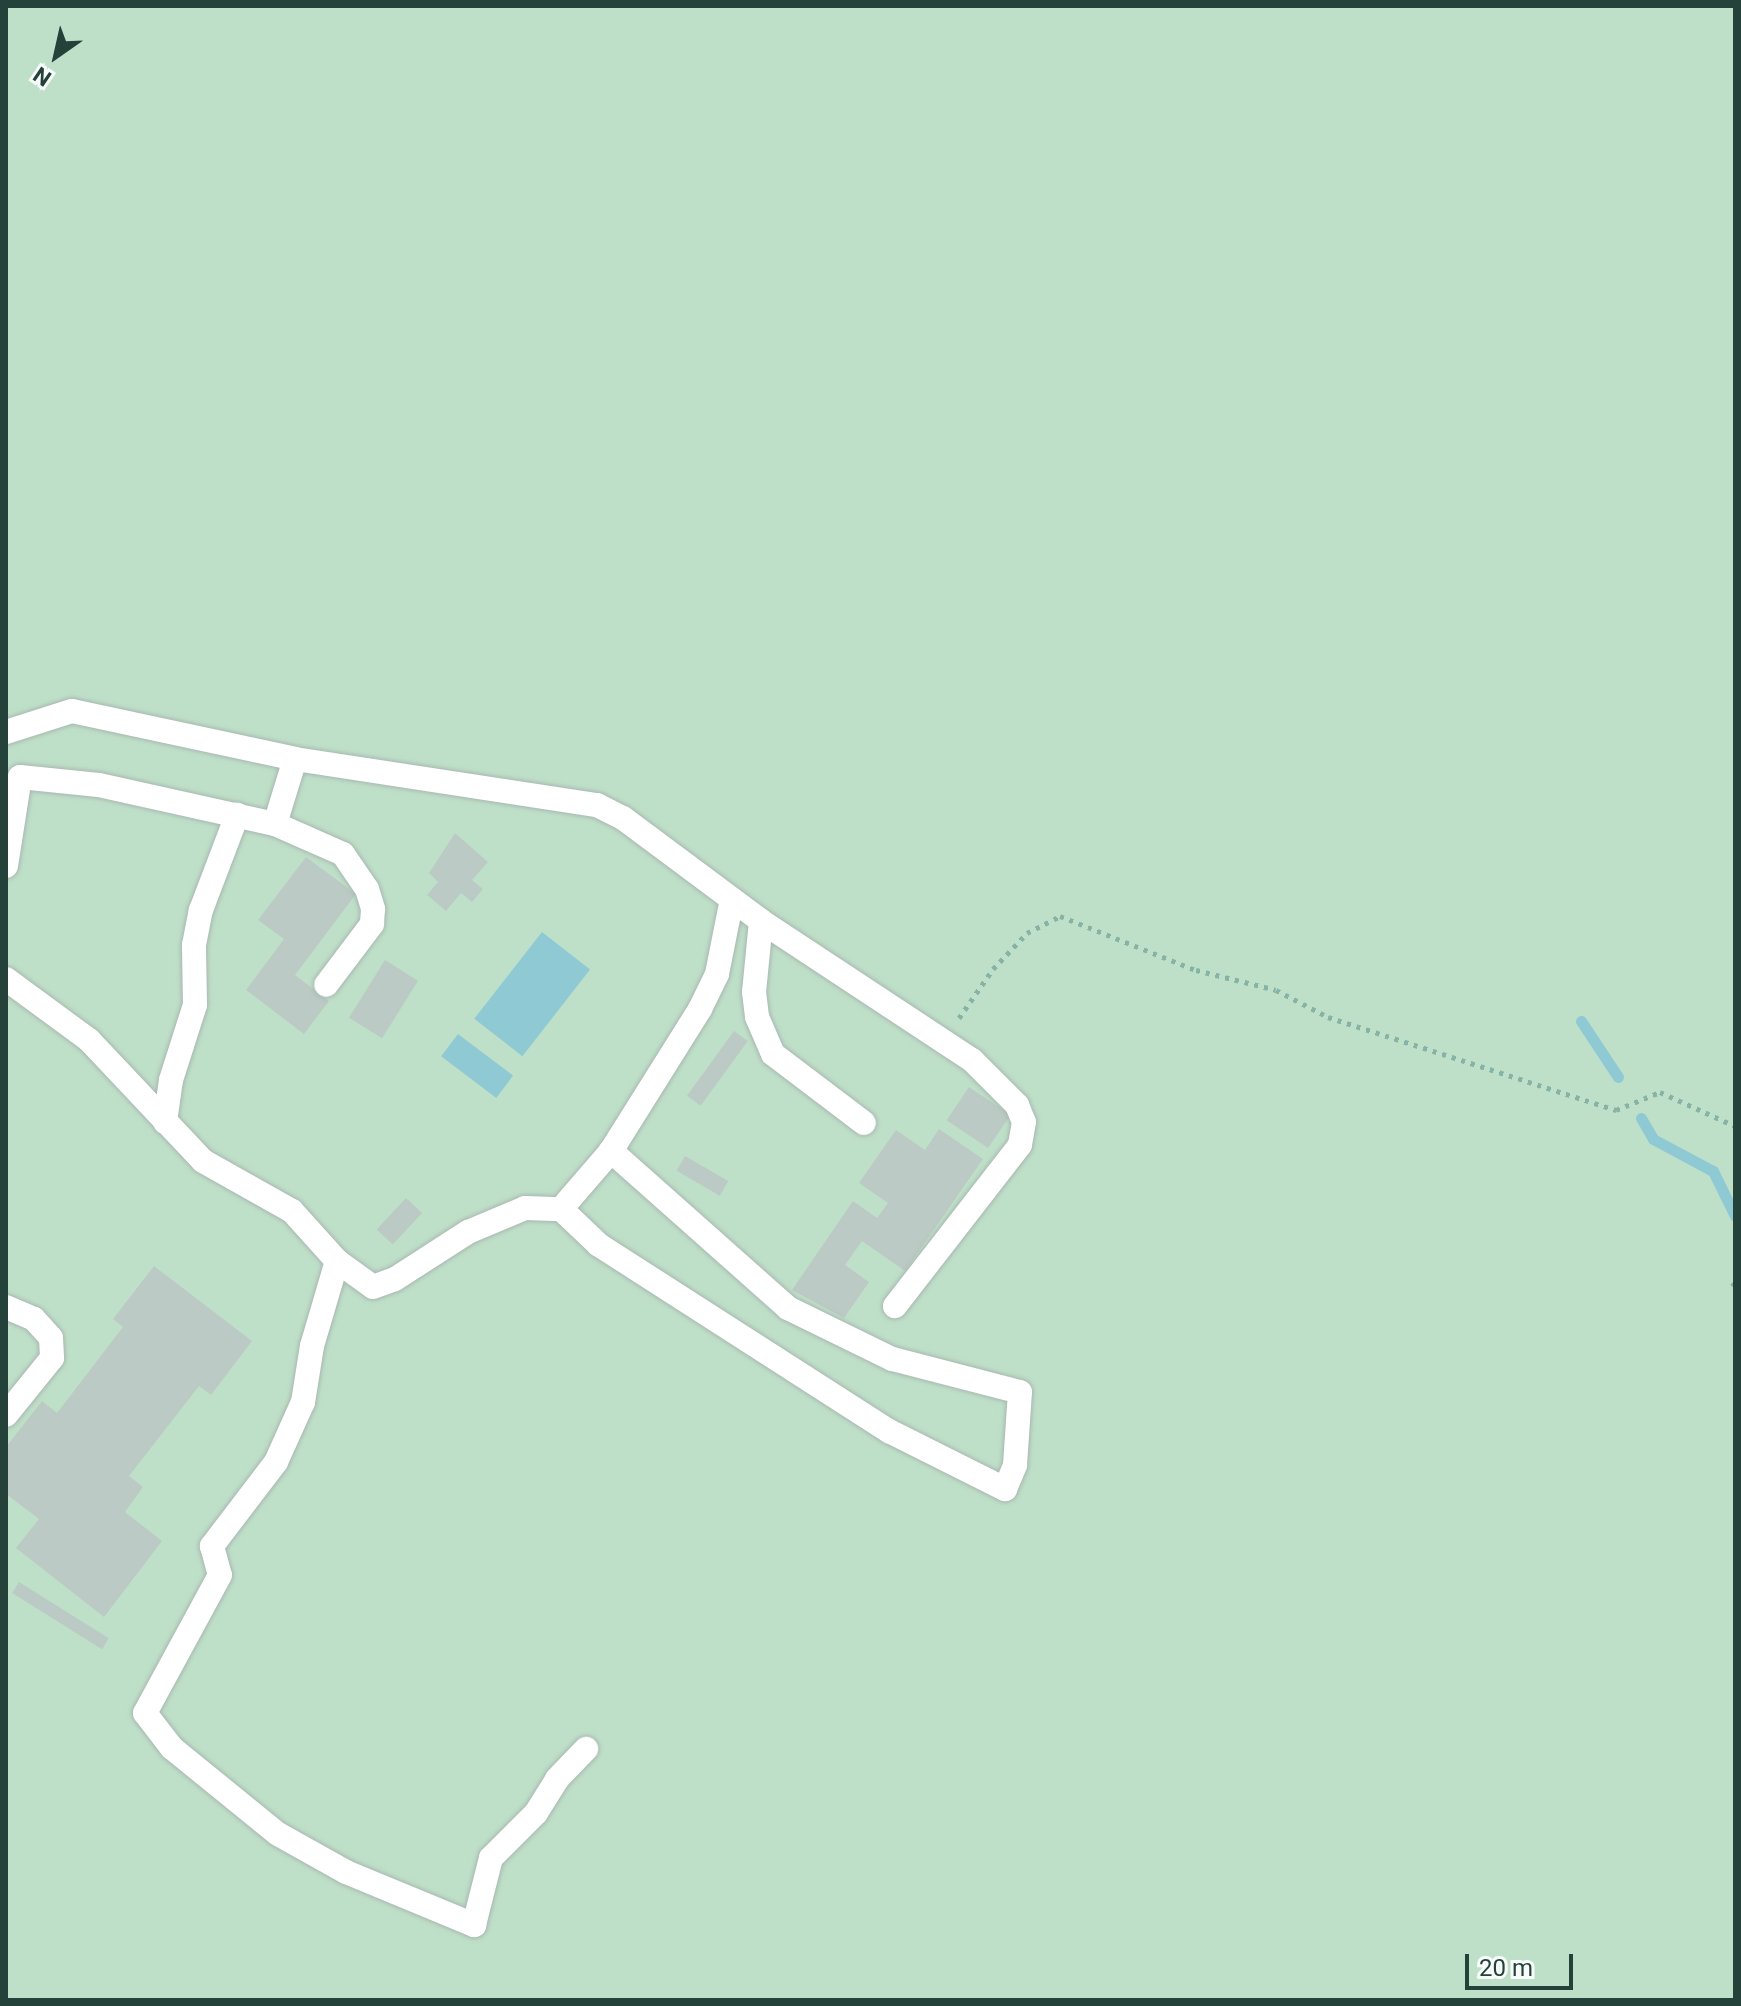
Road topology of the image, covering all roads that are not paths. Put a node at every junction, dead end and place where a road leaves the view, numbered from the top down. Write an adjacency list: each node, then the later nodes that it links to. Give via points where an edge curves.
1 (6, 732): 2 (lane, via 72,711)
2 (295, 759): 5 (lane); 7 (lane, via 597,805 623,818)
3 (13, 776): 4 (lane, via 99,785); 6 (lane)
4 (237, 815): 5 (lane); 11 (lane, via 201,910 194,945 195,1005 171,1080)
5 (275, 824): 10 (lane, via 343,854 367,889 372,924)
6 (8, 856)
7 (732, 899): 8 (lane); 13 (lane, via 723,951 706,997)
8 (761, 921): 12 (lane, via 754,992 757,1017 773,1054); 16 (lane, via 1000,1083 1024,1122 1020,1145)
9 (6, 979): 11 (lane, via 89,1040)
10 (326, 985)
11 (165, 1122): 15 (lane, via 203,1161 292,1211)
12 (864, 1123)
13 (611, 1151): 14 (lane); 14 (lane, via 788,1308 892,1359 1020,1392 1015,1465 1005,1489 889,1431 599,1245)
14 (561, 1209): 15 (lane, via 525,1208 468,1232 395,1279 373,1287)
15 (337, 1261): 19 (lane, via 312,1346 303,1402 276,1462 212,1546 220,1575 145,1713 172,1748 278,1834 346,1872 474,1925 491,1858 536,1813 557,1779)
16 (895, 1306)
17 (6, 1307): 18 (lane, via 34,1319 51,1338 52,1358)
18 (6, 1415)
19 (586, 1749)

